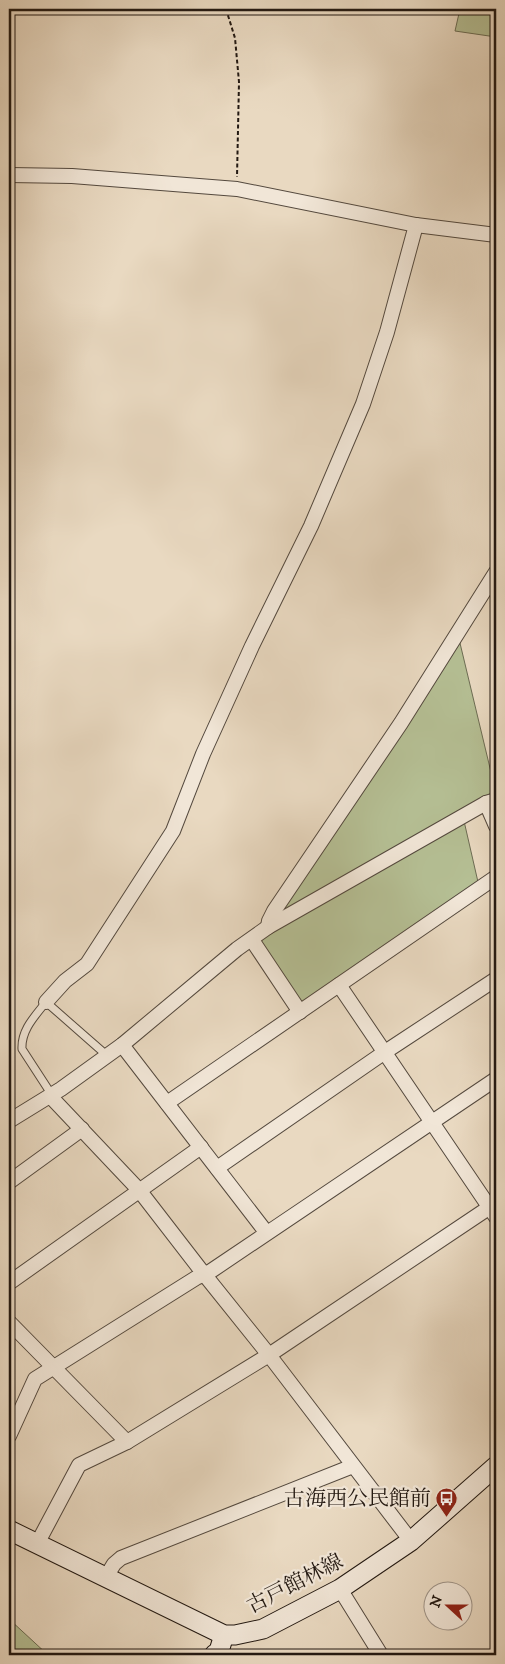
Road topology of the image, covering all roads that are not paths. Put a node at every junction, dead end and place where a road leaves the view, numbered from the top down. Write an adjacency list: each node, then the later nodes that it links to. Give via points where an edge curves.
1 (9, 175): 2 (street, via 72,176 237,189)
2 (416, 225): 3 (street); 12 (street, via 387,332 363,404 311,526 207,745 172,831 87,964)
3 (496, 235)
4 (496, 572): 8 (street, via 274,911)
5 (491, 801): 6 (street); 8 (street)
6 (496, 826)
7 (496, 877): 11 (street)
8 (268, 927): 9 (street)
9 (252, 940): 13 (street); 14 (street)
10 (496, 979): 15 (street)
11 (339, 985): 13 (street); 15 (street)
12 (46, 1002): 16 (lane); 18 (lane, via 25,1032 22,1049)
13 (300, 1012): 19 (street)
14 (122, 1045): 16 (street); 19 (street)
15 (385, 1052): 21 (street); 24 (street)
16 (106, 1056): 18 (street)
17 (496, 1079): 21 (street)
18 (50, 1096): 20 (street); 22 (street)
19 (167, 1103): 23 (street)
20 (9, 1121)
21 (432, 1122): 27 (street); 28 (street)
22 (82, 1130): 25 (street); 26 (street)
23 (201, 1147): 24 (street); 26 (street)
24 (217, 1168): 28 (street)
25 (9, 1182)
26 (139, 1190): 29 (street); 30 (street)
27 (494, 1209): 32 (street)
28 (266, 1232): 29 (street)
29 (204, 1274): 32 (street); 33 (street)
30 (9, 1283)
31 (9, 1322): 33 (street)
32 (269, 1355): 35 (street); 36 (street)
33 (53, 1367): 34 (street, via 35,1380); 35 (street)
34 (9, 1436)
35 (127, 1442): 40 (street, via 80,1465)
36 (353, 1466): 39 (street); 41 (street, via 121,1558)
37 (496, 1466): 39 (main road, 古戸館林線)
38 (9, 1530): 40 (main road)
39 (411, 1541): 42 (main road, 古戸館林線)
40 (37, 1544): 41 (main road)
41 (106, 1576): 43 (main road)
42 (340, 1589): 43 (main road, 古戸館林線, via 263,1629); 45 (street)
43 (224, 1635): 44 (main road, via 219,1651)
44 (214, 1655)
45 (380, 1655)

